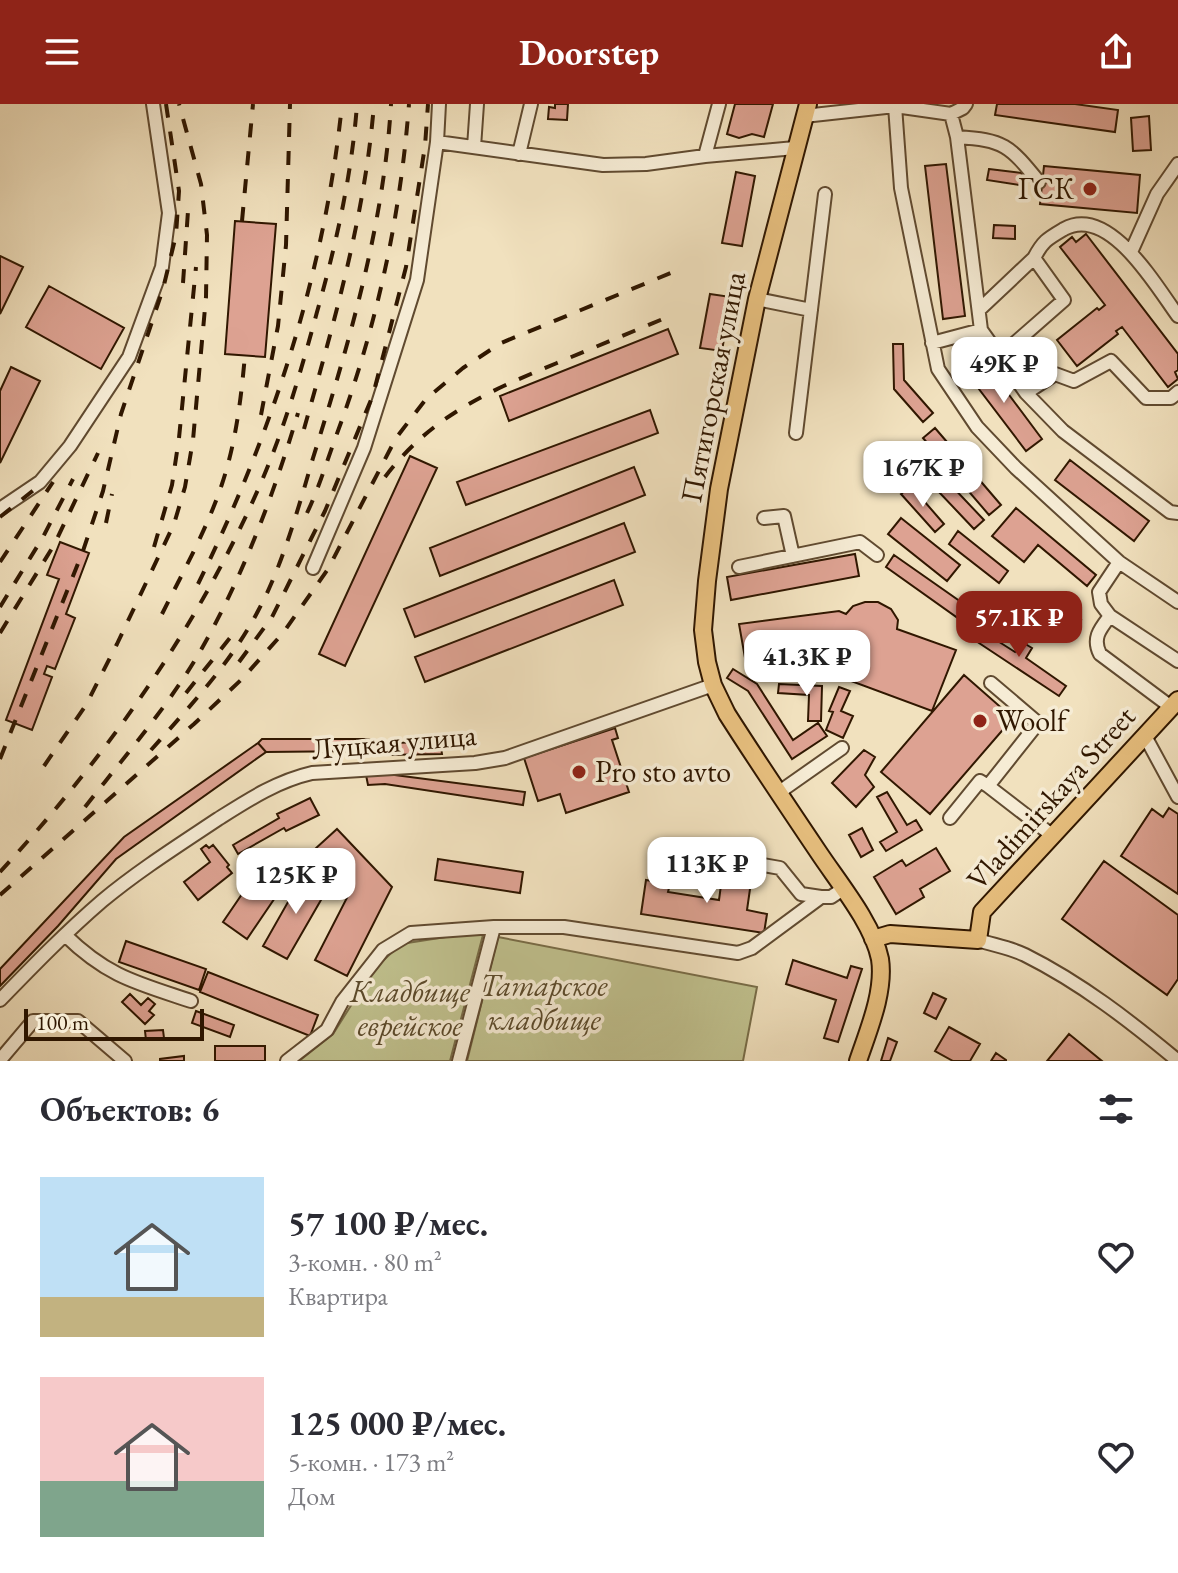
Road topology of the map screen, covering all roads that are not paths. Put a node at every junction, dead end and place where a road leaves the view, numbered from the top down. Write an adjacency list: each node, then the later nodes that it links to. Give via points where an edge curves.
1 (153, 104): 31 (street, via 169,213 162,267 129,357 40,482)
2 (439, 104): 11 (street)
3 (477, 104): 12 (street)
4 (531, 104): 14 (street)
5 (719, 104): 15 (street)
6 (966, 104): 9 (street)
7 (895, 106): 8 (street); 9 (street); 26 (street, via 901,188)
8 (806, 110): 13 (main road, Пятигорская улица)
9 (951, 114): 10 (street)
10 (957, 137): 17 (street, via 993,140 1018,156); 23 (street)
11 (437, 142): 12 (street); 38 (street, via 417,280 364,448)
12 (474, 147): 14 (street)
13 (795, 148): 15 (street); 21 (main road, Пятигорская улица)
14 (519, 154): 15 (street, via 603,165)
15 (705, 156)
16 (1178, 164): 19 (street, via 1157,194)
17 (1039, 182)
18 (825, 194): 22 (street)
19 (1131, 252): 20 (street, via 1102,228 1072,225 1043,241); 24 (street)
20 (1034, 258): 23 (street); 27 (street, via 1064,300)
21 (757, 299): 22 (street); 43 (main road, Пятигорская улица, via 719,489 707,581 703,630)
22 (811, 310): 30 (street)
23 (979, 310): 25 (street)
24 (1178, 316)
25 (981, 330): 26 (street); 27 (street)
26 (932, 343): 36 (street, via 938,369 977,427)
27 (999, 357): 29 (street)
28 (1178, 392): 29 (street, via 1171,398 1146,398 1111,361 1074,381 1055,374)
29 (1026, 393): 32 (street, via 1063,431)
30 (796, 433)
31 (0, 509)
32 (1178, 513)
33 (764, 518): 35 (street, via 784,516)
34 (877, 555): 35 (street, via 860,542)
35 (793, 556): 37 (street)
36 (1119, 562): 39 (street); 40 (street, via 1099,592)
37 (739, 567)
38 (313, 568)
39 (1178, 602)
40 (1110, 616): 41 (street); 44 (street, via 1098,631 1095,644 1100,654)
41 (1178, 661)
42 (991, 683): 47 (street, via 1038,723)
43 (713, 685): 48 (main road, Пятигорская улица); 56 (street, Луцкая улица, via 505,758 292,778 259,793 148,867)
44 (1175, 704): 45 (main road, Vladimirskaya Street)
45 (1145, 736): 49 (street); 51 (main road, Vladimirskaya Street)
46 (842, 748): 48 (street)
47 (988, 786): 50 (street, via 980,781); 51 (street)
48 (778, 793): 53 (main road, Пятигорская улица)
49 (1178, 797)
50 (950, 818)
51 (1053, 836): 58 (main road, Vladimirskaya Street, via 982,912)
52 (669, 848): 54 (street, via 780,868 801,894)
53 (843, 889): 54 (street); 57 (main road, Пятигорская улица)
54 (821, 897): 55 (street, via 738,953 564,927)
55 (494, 927): 63 (street, via 411,933 383,950 327,1030); 64 (street)
56 (65, 935): 59 (street, Луцкая улица); 60 (street, via 122,978)
57 (873, 939): 58 (main road, via 890,934); 65 (main road, via 880,984)
58 (978, 940): 66 (street, via 1023,954 1075,984 1121,1013)
59 (0, 1000)
60 (191, 1001)
61 (0, 1060): 62 (street, via 33,1021 78,1021)
62 (125, 1061)
63 (287, 1061)
64 (459, 1061)
65 (858, 1061)
66 (1178, 1061)

